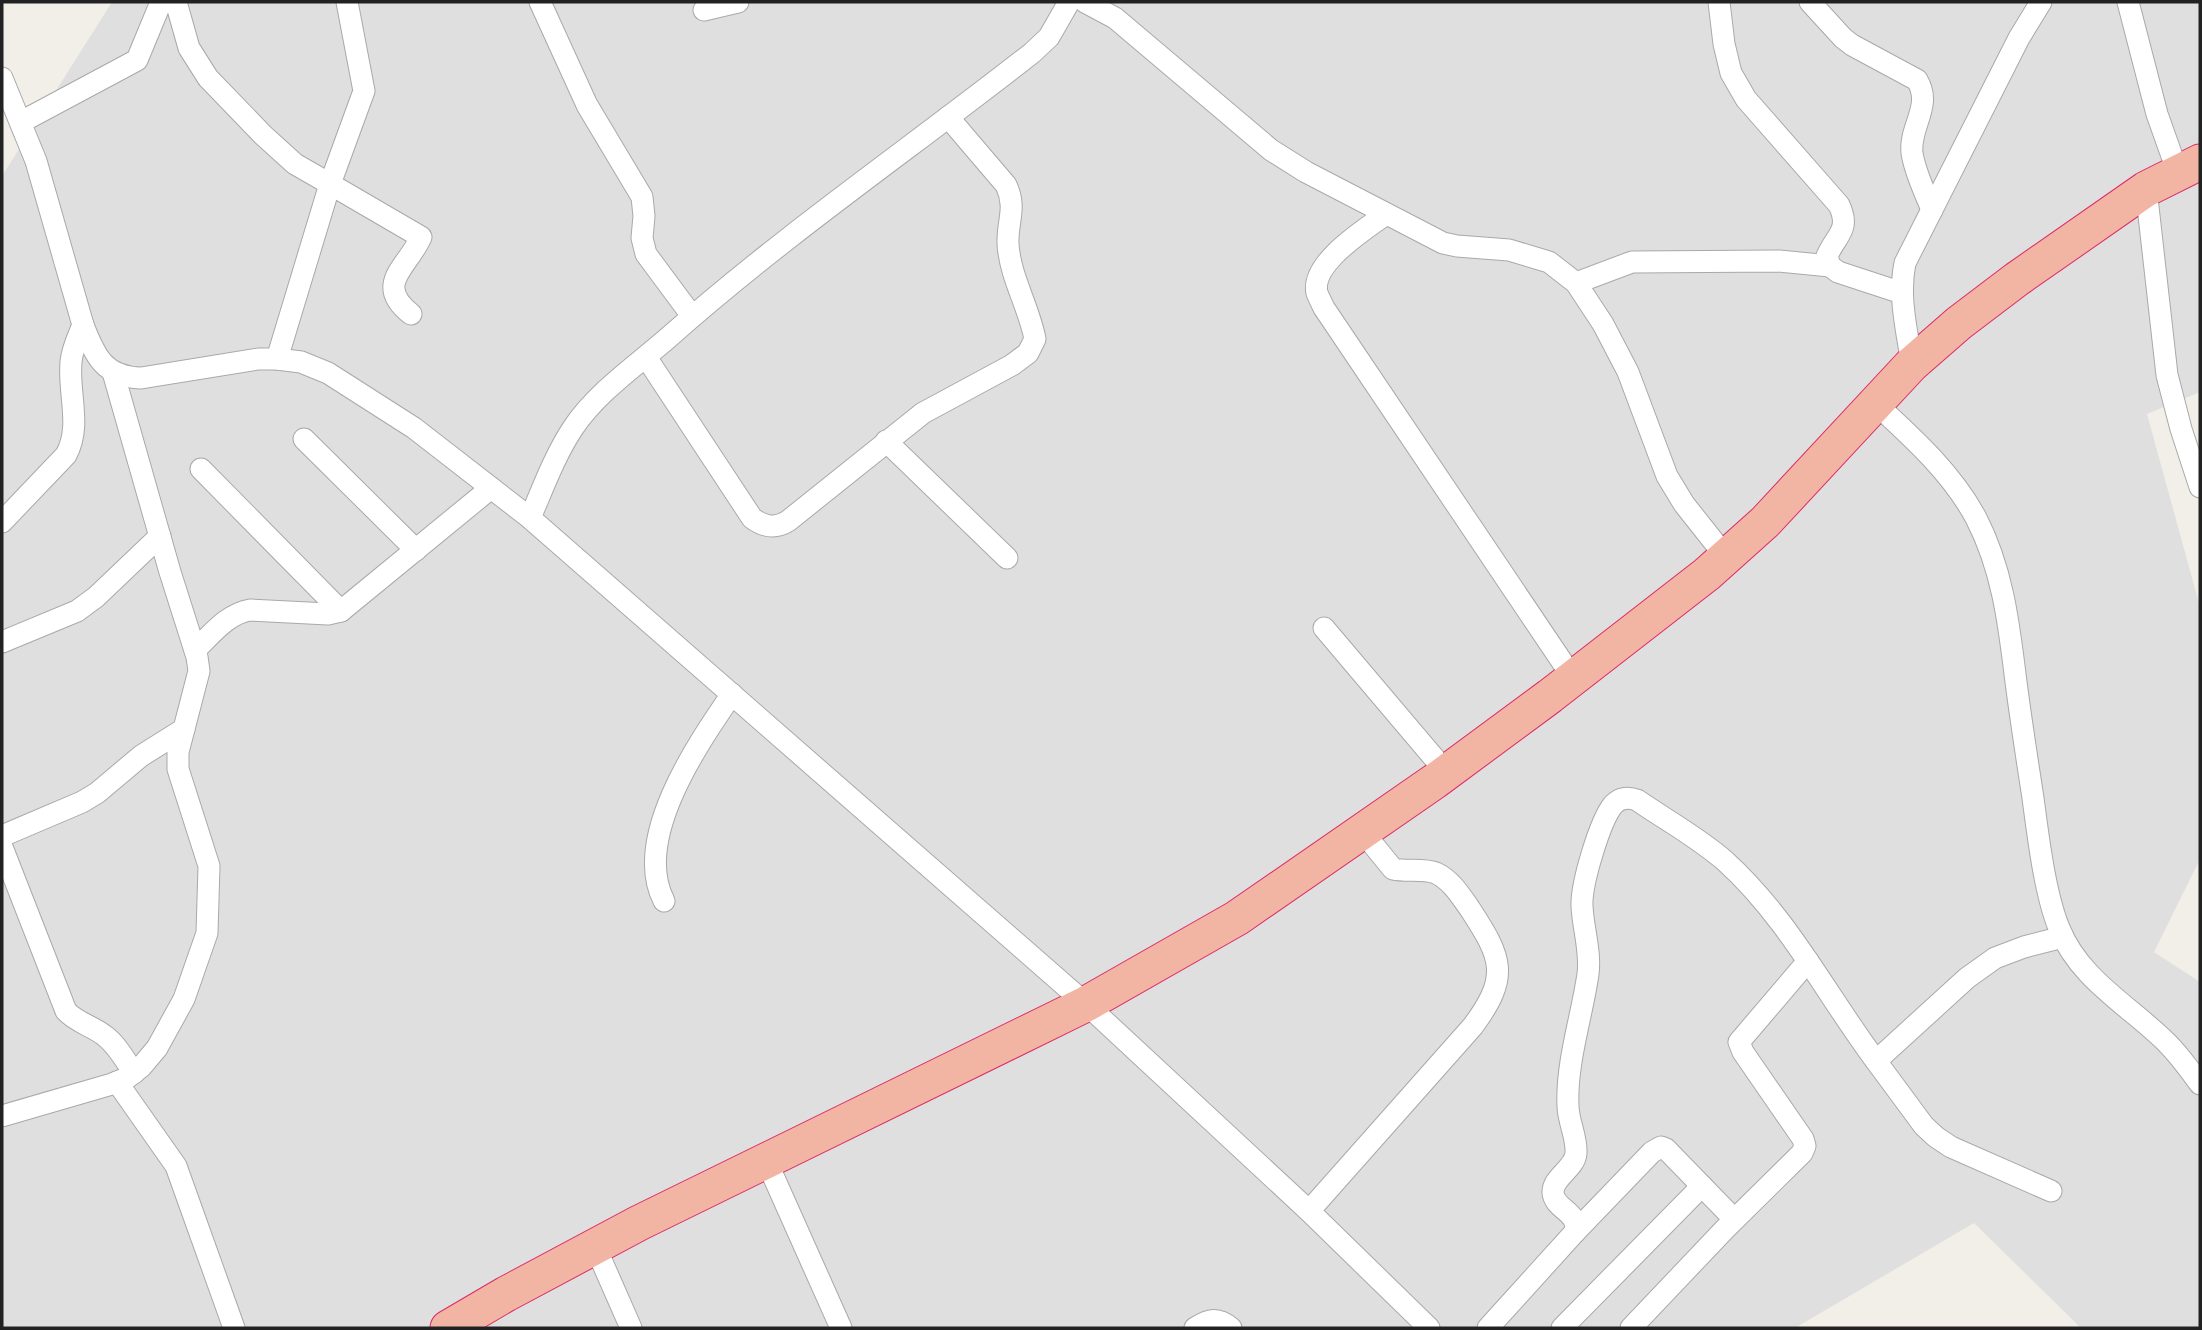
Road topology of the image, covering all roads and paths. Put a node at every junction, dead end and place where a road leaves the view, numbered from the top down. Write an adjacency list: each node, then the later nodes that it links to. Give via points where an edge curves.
1 (161, 2): 15 (street, via 136,60)
2 (176, 2): 17 (street, via 190,48 208,78 295,163)
3 (347, 2): 17 (street, via 364,91)
4 (540, 2): 25 (street, via 587,105 642,197 646,254)
5 (738, 2): 12 (street)
6 (1069, 2): 14 (street, via 1049,37)
7 (1085, 2): 20 (street, via 1115,18 1271,150)
8 (1719, 2): 21 (street, via 1731,73 1746,99 1845,217 1827,257)
9 (1810, 2): 19 (street, via 1843,38 1917,80 1923,89 1912,152)
10 (2040, 2): 19 (street)
11 (2128, 2): 16 (street, via 2157,114)
12 (704, 10)
13 (2, 78): 15 (street)
14 (948, 117): 25 (street); 33 (street, via 1012,198 1010,262 1035,339 1028,353 1012,365 923,413)
15 (21, 122): 26 (street)
16 (2189, 167): 18 (highway)
17 (330, 184): 24 (street, via 419,233 421,237 393,285 394,296); 28 (street)
18 (2146, 189): 29 (highway, via 2017,279); 35 (street, via 2167,375)
19 (1932, 210): 23 (street, via 1905,263)
20 (1386, 214): 22 (street, via 1443,243 1508,250 1549,262); 47 (street, via 1326,264 1317,292 1324,309)
21 (1830, 266): 22 (street, via 1779,261 1632,262); 23 (street)
22 (1576, 283): 41 (street, via 1628,372 1667,476)
23 (1902, 293): 29 (street)
24 (411, 314)
25 (692, 316): 27 (street)
26 (83, 325): 30 (street, via 92,349); 38 (street, via 71,360 72,443)
27 (646, 357): 33 (street, via 760,524 771,527 788,521); 37 (street, via 574,426)
28 (277, 359): 30 (street, via 141,378); 36 (street, via 328,373 414,428)
29 (1912, 365): 31 (highway)
30 (113, 372): 39 (street)
31 (1875, 403): 41 (highway, via 1765,522); 55 (street, via 1949,479 1976,517 1994,561 2008,614 2036,823 2051,902)
32 (304, 439): 40 (street)
33 (886, 442): 42 (street)
34 (201, 469): 43 (street)
35 (2200, 487)
36 (491, 488): 37 (street); 40 (street)
37 (530, 518): 48 (street)
38 (2, 522)
39 (160, 536): 45 (street, via 77,611); 46 (street)
40 (416, 550): 43 (street)
41 (1726, 557): 47 (highway)
42 (1007, 558)
43 (341, 611): 46 (street, via 238,612)
44 (1324, 628): 50 (street)
45 (2, 642)
46 (195, 650): 49 (street, via 199,671)
47 (1573, 678): 50 (highway)
48 (732, 694): 54 (street, via 699,742 664,820 655,870); 57 (street)
49 (184, 729): 52 (street, via 82,802); 59 (street, via 178,769 209,866 207,933 184,999 157,1048)
50 (1446, 772): 51 (highway)
51 (1362, 831): 57 (highway, via 1237,918); 65 (street, via 1393,869 1430,871 1457,890 1490,940 1497,960 1497,982 1473,1026)
52 (2, 836)
53 (2, 848): 59 (street, via 66,1011 114,1044)
54 (664, 901)
55 (2063, 937): 58 (street, via 1995,958); 60 (street, via 2081,967 2168,1044)
56 (1808, 961): 58 (street); 66 (street, via 1739,1042 1805,1146 1797,1160); 67 (street, via 1755,891 1724,860 1637,800 1630,797 1613,805 1584,880 1588,971 1567,1106 1576,1153 1553,1192 1575,1219)
57 (1086, 1004): 62 (highway); 65 (street)
58 (1876, 1061): 64 (street, via 1936,1137)
59 (125, 1077): 61 (street); 69 (street, via 176,1166)
60 (2200, 1084)
61 (2, 1116)
62 (766, 1160): 68 (highway); 72 (street)
63 (1702, 1186): 66 (street); 67 (street, via 1667,1149 1657,1148); 77 (street)
64 (2051, 1191)
65 (1309, 1211): 75 (street)
66 (1734, 1219): 78 (street)
67 (1575, 1232): 76 (street)
68 (595, 1246): 70 (highway); 71 (street)
69 (234, 1328)
70 (448, 1328)
71 (631, 1328)
72 (841, 1328)
73 (1195, 1328): 74 (street, via 1217,1319)
74 (1231, 1328)
75 (1429, 1328)
76 (1488, 1328)
77 (1562, 1328)
78 (1631, 1328)

